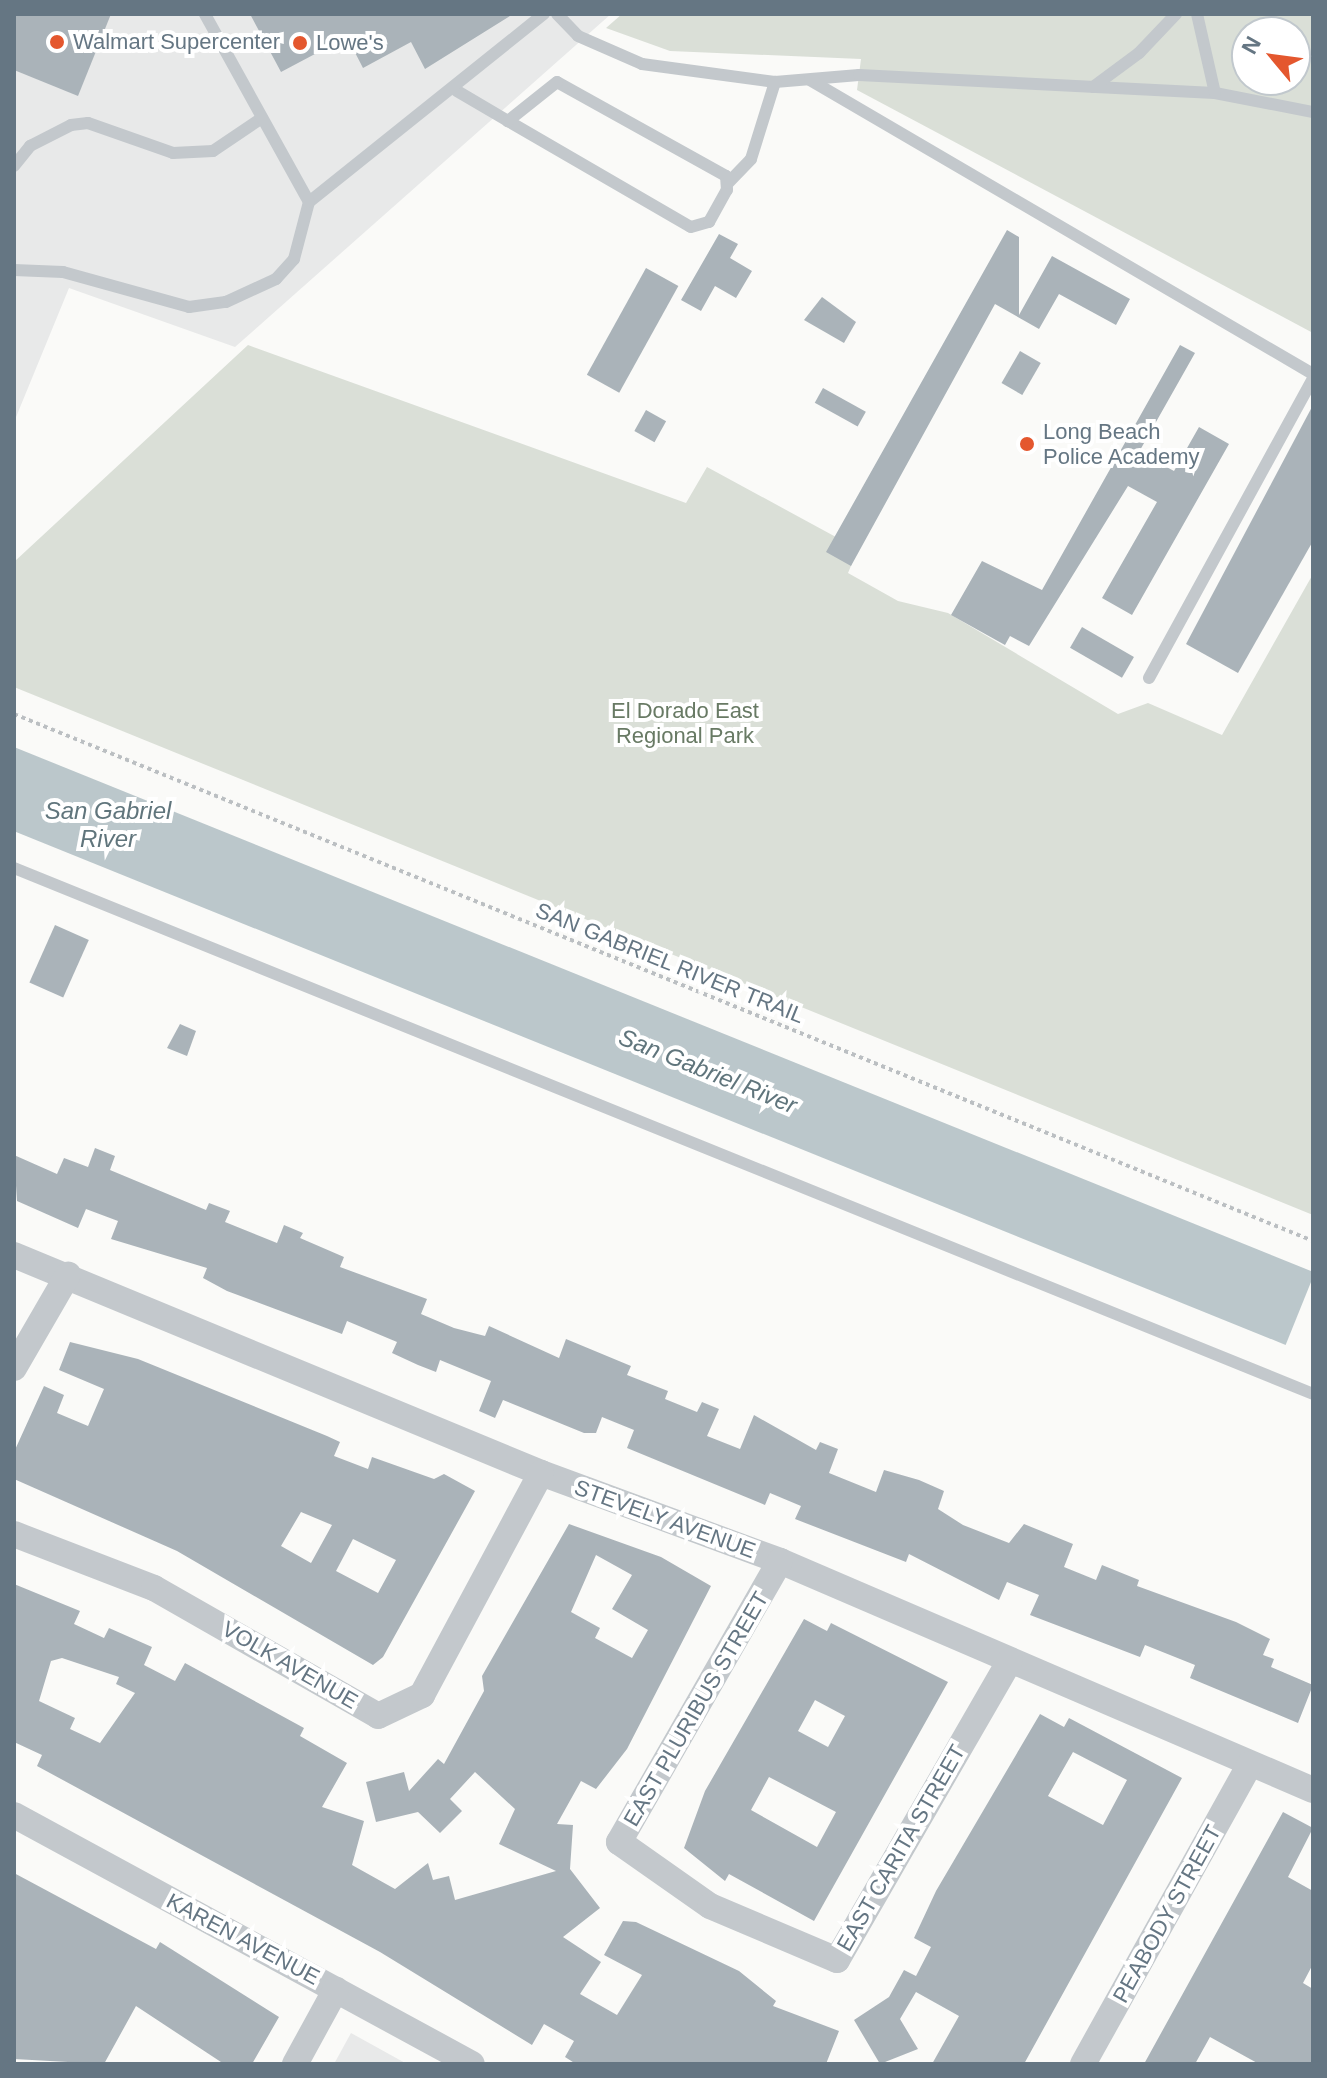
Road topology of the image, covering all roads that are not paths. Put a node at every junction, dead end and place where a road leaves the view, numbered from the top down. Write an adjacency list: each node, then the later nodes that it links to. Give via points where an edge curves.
1 (205, 14): 12 (lane)
2 (544, 14): 9 (lane)
3 (557, 14): 7 (lane, via 578,36 642,64)
4 (1176, 14): 8 (lane)
5 (1197, 14): 10 (lane)
6 (810, 80): 7 (lane); 8 (lane, via 859,75); 18 (lane)
7 (775, 82): 15 (lane, via 761,137)
8 (1093, 87): 10 (lane)
9 (457, 91): 13 (lane); 16 (lane)
10 (1215, 93): 11 (lane)
11 (1313, 112)
12 (262, 118): 14 (lane, via 213,151 173,153 88,123 71,125 30,146); 16 (lane)
13 (508, 121): 15 (lane, via 557,82); 15 (lane, via 691,227 709,222)
14 (14, 166)
15 (728, 183)
16 (309, 202): 17 (lane, via 294,259 276,279 226,302 189,307 63,272)
17 (14, 270)
18 (1313, 376): 19 (lane)
19 (1149, 678)
20 (14, 868): 24 (lane)
21 (14, 1255): 22 (street, STEVELY AVENUE)
22 (68, 1275): 23 (street); 25 (street, STEVELY AVENUE)
23 (14, 1368)
24 (1313, 1394)
25 (541, 1473): 26 (street, VOLK AVENUE, via 422,1695 378,1716 154,1588); 27 (street, STEVELY AVENUE)
26 (14, 1534)
27 (780, 1561): 28 (street, STEVELY AVENUE); 32 (street, EAST PLURIBUS STREET, via 619,1842)
28 (1010, 1660): 29 (street, STEVELY AVENUE); 32 (street, EAST CARITA STREET, via 837,1960)
29 (1250, 1764): 30 (street, STEVELY AVENUE); 36 (street, PEABODY STREET)
30 (1313, 1790)
31 (14, 1815): 33 (street, KAREN AVENUE)
32 (710, 1906)
33 (336, 1989): 34 (street); 35 (street, KAREN AVENUE)
34 (295, 2064)
35 (472, 2064)
36 (1083, 2064)

